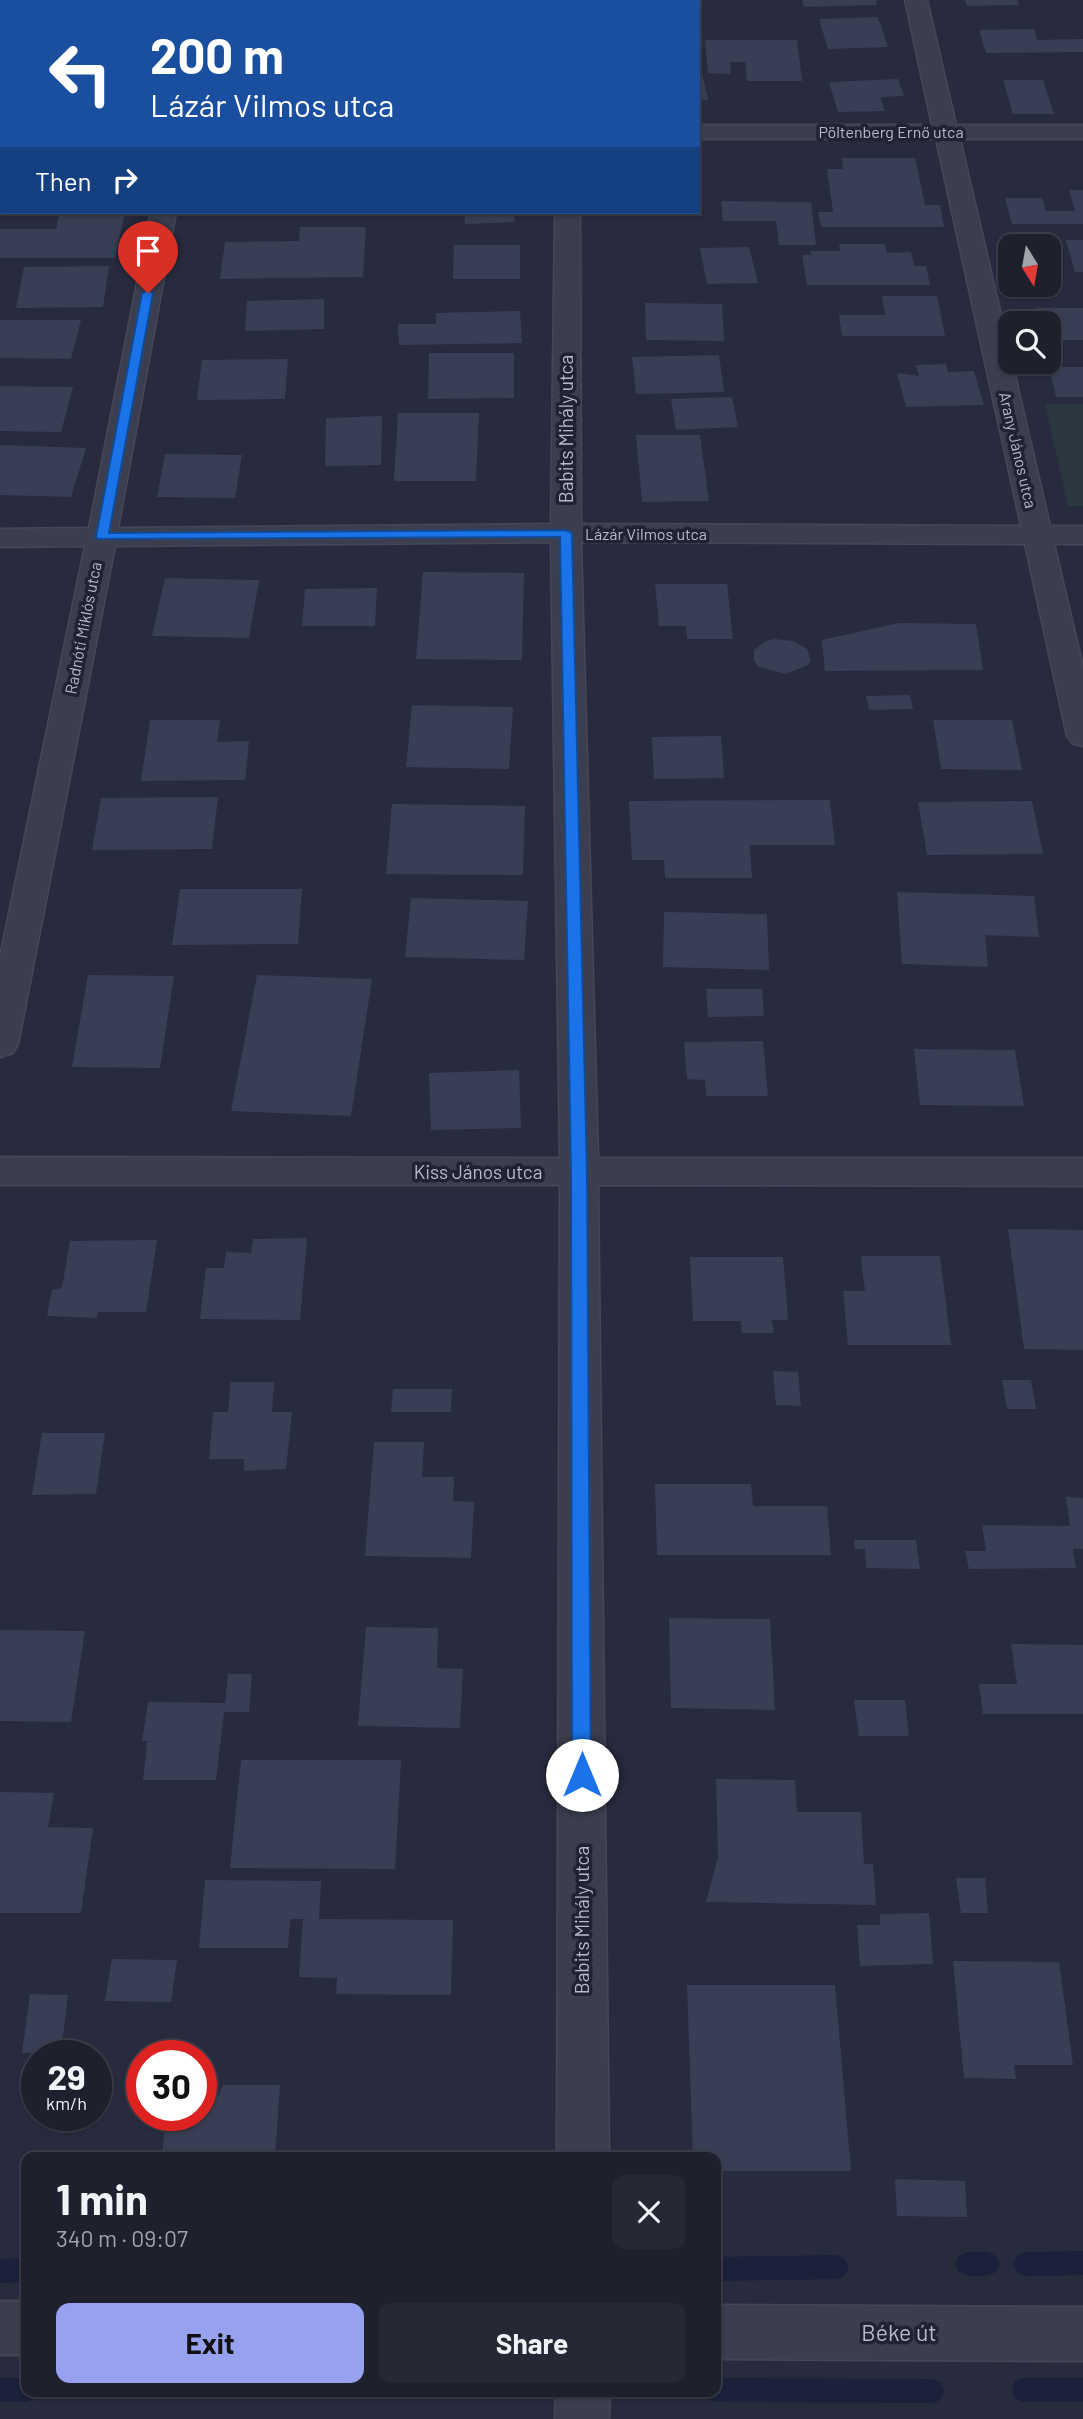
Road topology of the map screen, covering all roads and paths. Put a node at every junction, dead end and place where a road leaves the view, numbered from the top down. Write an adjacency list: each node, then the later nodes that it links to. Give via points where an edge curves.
1 (916, 0): 3 (street, Arany János utca)
2 (700, 132): 3 (street, Pöltenberg Ernő utca)
3 (946, 132): 4 (street, Pöltenberg Ernő utca); 9 (street, Arany János utca)
4 (1083, 132)
5 (163, 214): 10 (street, Radnóti Miklós utca)
6 (567, 214): 7 (street, Babits Mihály utca)
7 (566, 533): 9 (street, Lázár Vilmos utca); 10 (street, Lázár Vilmos utca); 16 (street, Babits Mihály utca)
8 (1083, 534): 9 (street, Lázár Vilmos utca)
9 (1038, 535): 12 (street, Arany János utca)
10 (102, 537): 11 (street, Lázár Vilmos utca); 13 (street, Radnóti Miklós utca)
11 (0, 538)
12 (1083, 736)
13 (0, 1044)
14 (0, 1171): 16 (street, Kiss János utca)
15 (1083, 1172): 16 (street, Kiss János utca)
16 (579, 1173): 17 (street, Babits Mihály utca)
17 (583, 2152)
18 (0, 2328): 19 (street)
19 (21, 2328)
20 (721, 2332): 21 (street, Béke út)
21 (1083, 2334)
22 (583, 2397): 23 (street)
23 (582, 2419)

